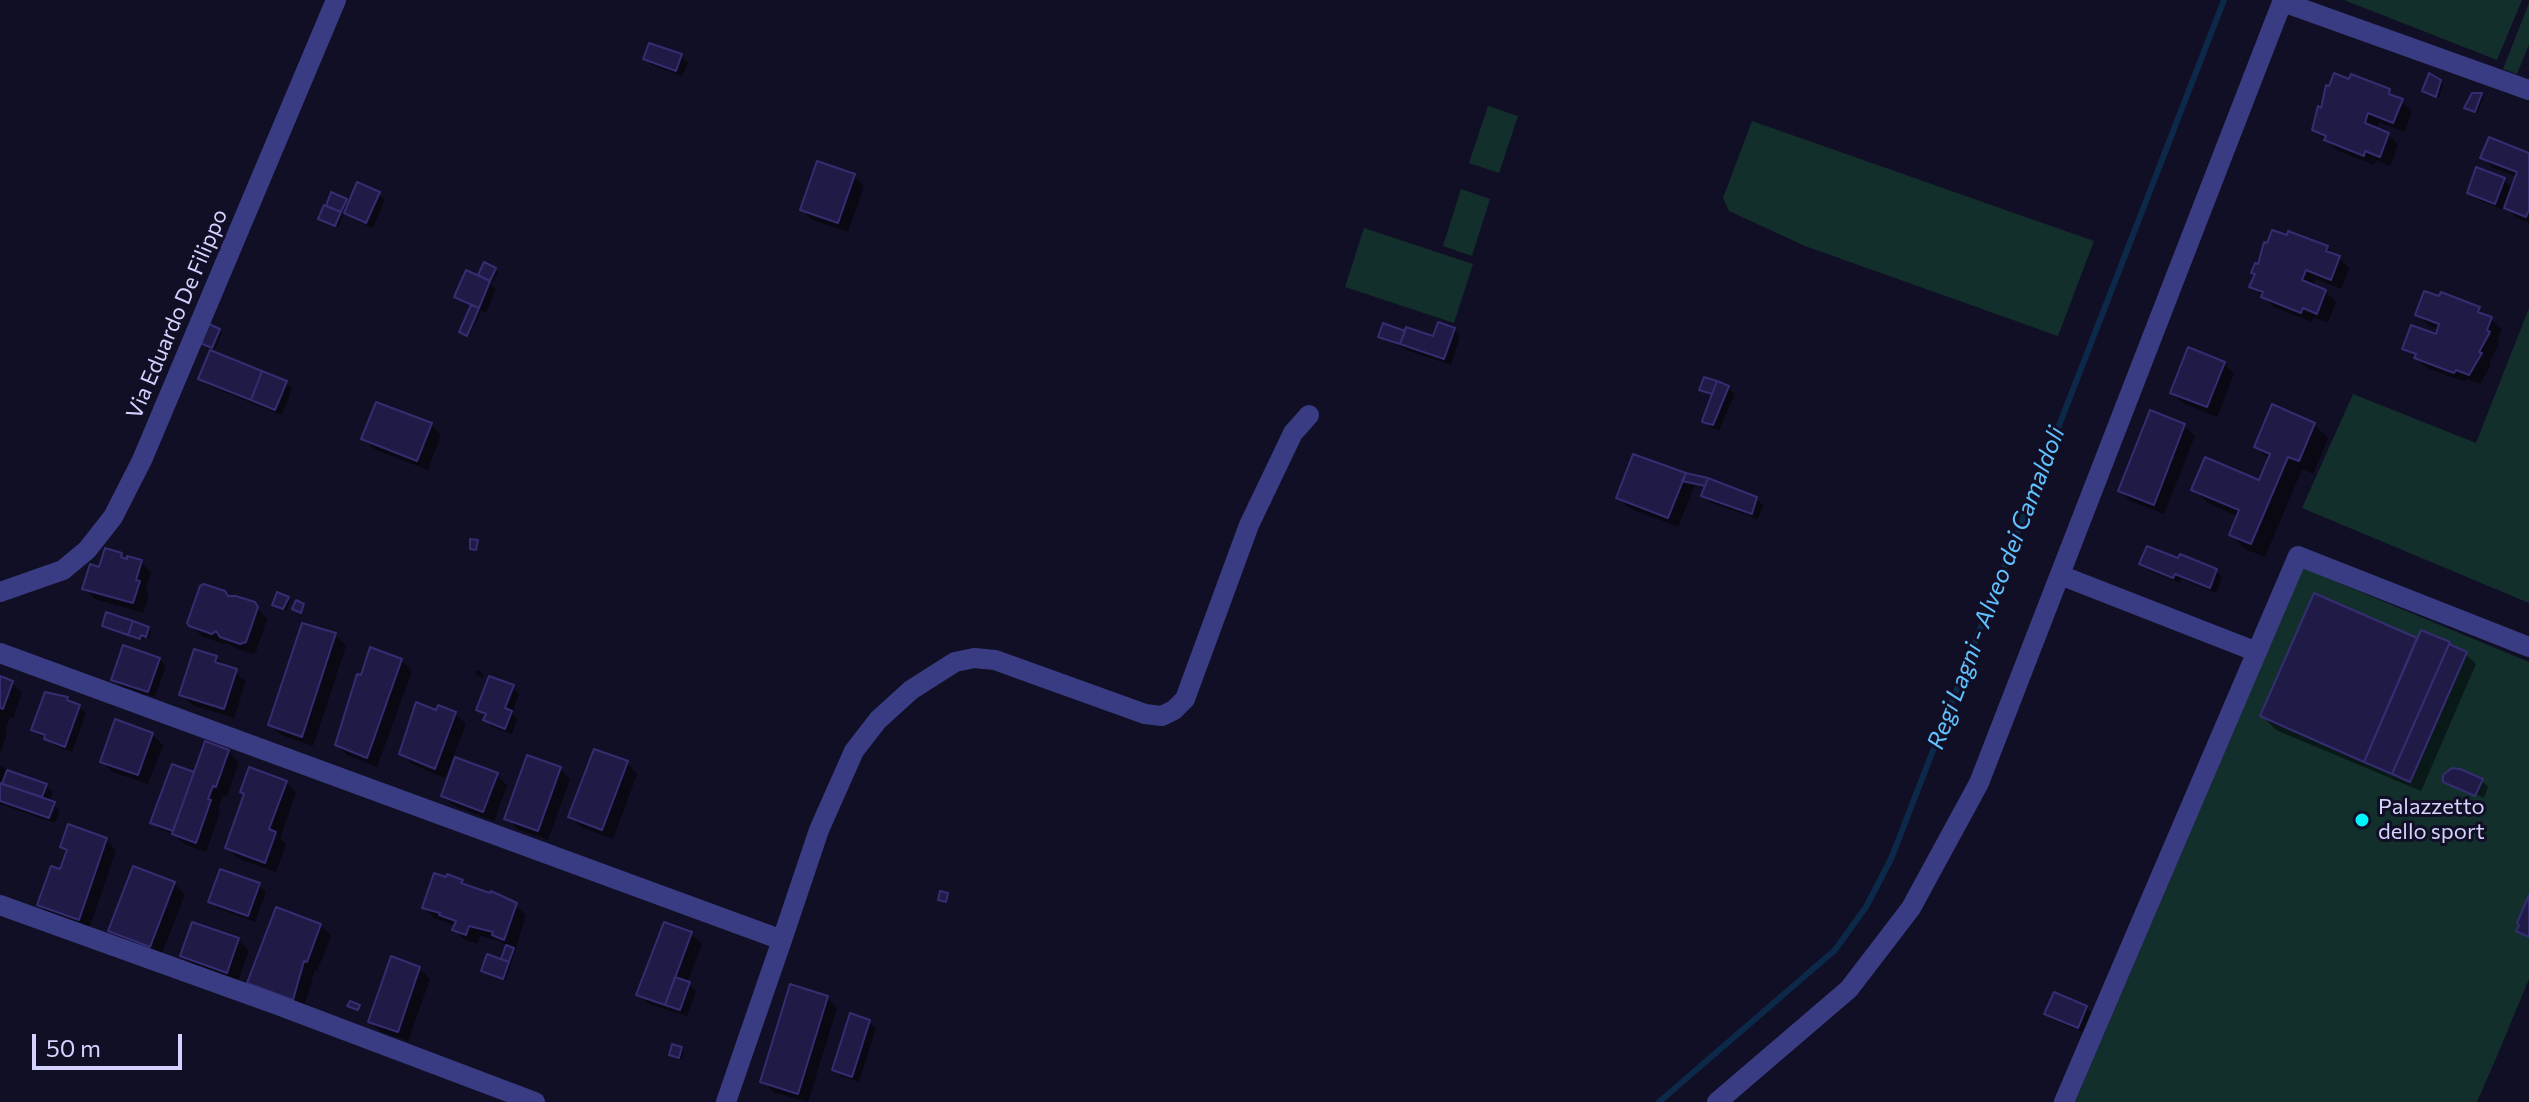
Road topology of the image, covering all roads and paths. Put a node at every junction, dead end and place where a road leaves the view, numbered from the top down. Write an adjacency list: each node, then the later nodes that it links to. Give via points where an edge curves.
1 (336, 0): 6 (street, Via Eduardo De Filippo, via 142,460 113,517 63,570)
2 (2283, 1): 3 (street); 5 (street)
3 (2529, 90)
4 (1309, 415): 11 (street, via 1293,433 1249,525 1192,685 1174,710 1162,716 1145,714 995,660 955,662 911,690 854,751 819,830)
5 (2060, 575): 8 (street); 14 (street, via 1979,783 1911,908 1849,989)
6 (0, 592)
7 (2529, 647): 8 (street, via 2298,556)
8 (2257, 652): 15 (street)
9 (0, 653): 11 (street)
10 (0, 905): 12 (street)
11 (782, 940): 13 (street)
12 (535, 1102)
13 (726, 1102)
14 (1717, 1102)
15 (2064, 1102)

